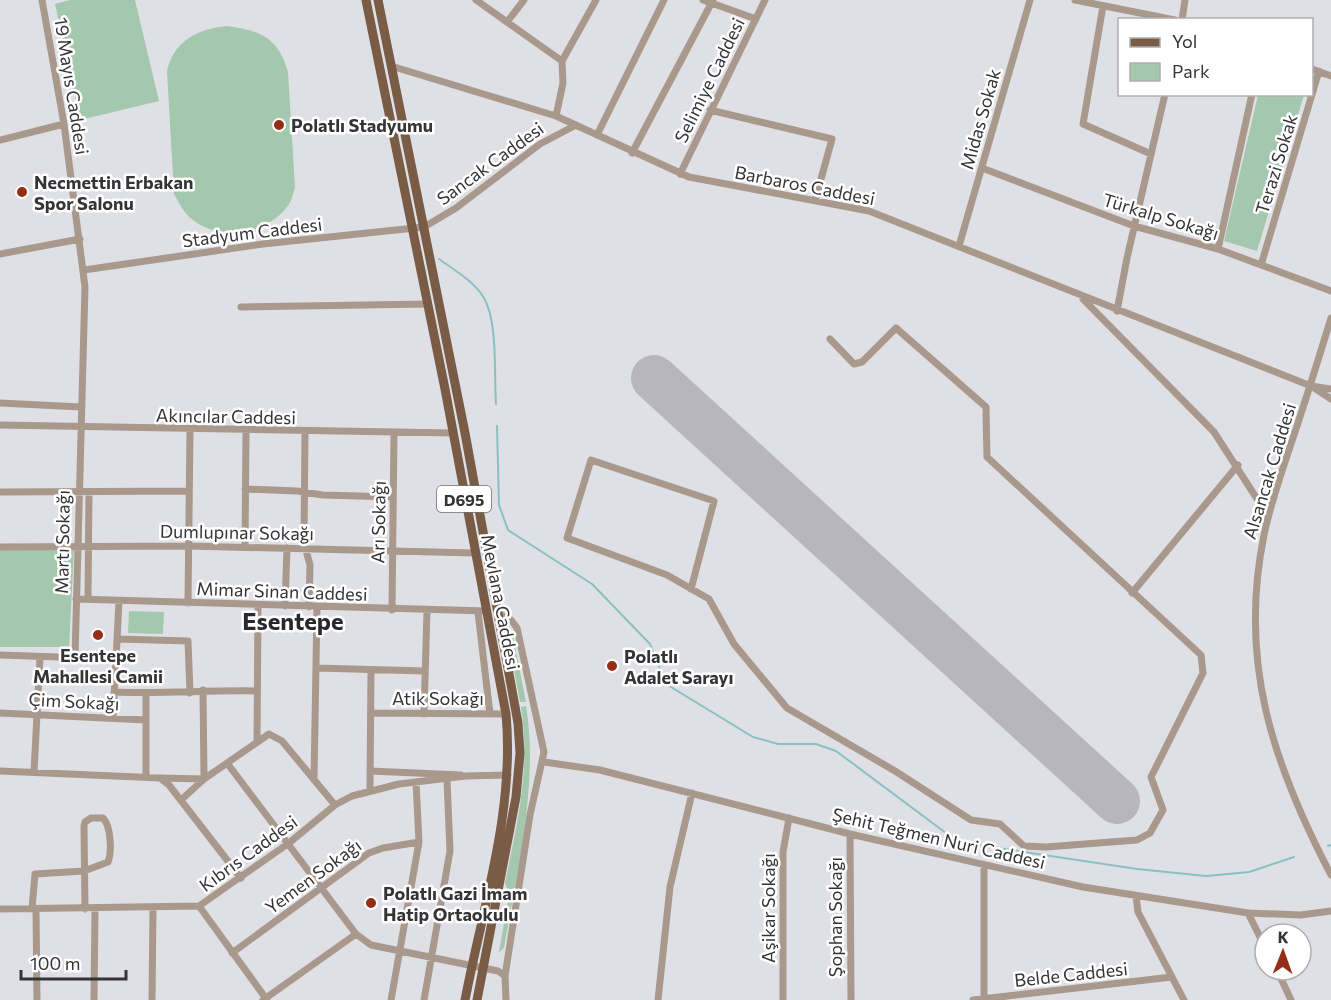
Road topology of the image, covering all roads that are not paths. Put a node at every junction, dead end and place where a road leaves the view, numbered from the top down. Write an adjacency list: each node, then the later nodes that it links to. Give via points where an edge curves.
1 (43, 0): 28 (street, 19 Mayıs Caddesi)
2 (366, 0): 38 (main road, Mevlana Caddesi / D695)
3 (378, 0): 20 (main road, Mevlana Caddesi / D695)
4 (476, 0): 18 (street)
5 (524, 0): 18 (street)
6 (596, 0): 19 (street)
7 (664, 0): 30 (street)
8 (703, 0): 13 (street)
9 (765, 0): 17 (street, Selimiye Caddesi)
10 (1030, 0): 34 (street, Midas Sokak)
11 (1075, 0): 14 (street)
12 (1185, 0): 16 (street)
13 (712, 2): 17 (street); 32 (street)
14 (1103, 6): 15 (street); 33 (street, via 1083,124)
15 (1165, 18)
16 (1182, 18)
17 (756, 20): 26 (street, Selimiye Caddesi)
18 (507, 22): 19 (street)
19 (562, 61): 27 (street, via 563,83)
20 (391, 66): 27 (street, Barbaros Caddesi); 38 (main road, Mevlana Caddesi / D695)
21 (1315, 70): 22 (street)
22 (1331, 76)
23 (1165, 96): 33 (street)
24 (1252, 96): 41 (street)
25 (1308, 96): 43 (street, Terazi Sokak)
26 (710, 110): 35 (street, Selimiye Caddesi); 36 (street, via 832,139)
27 (556, 116): 29 (street, Barbaros Caddesi)
28 (64, 124): 31 (street); 39 (street, 19 Mayıs Caddesi)
29 (576, 125): 30 (street, Barbaros Caddesi); 38 (street, Sancak Caddesi, via 540,144 456,208)
30 (597, 135): 32 (street, Barbaros Caddesi)
31 (0, 140)
32 (632, 153): 35 (street, Barbaros Caddesi)
33 (1151, 154): 37 (street)
34 (982, 168): 37 (street, Türkalp Sokağı); 40 (street, Midas Sokak)
35 (680, 174): 36 (street, Barbaros Caddesi)
36 (815, 201): 40 (street, Barbaros Caddesi, via 869,211)
37 (1134, 226): 41 (street, Türkalp Sokağı); 49 (street)
38 (419, 229): 44 (street, Stadyum Caddesi, via 263,244); 47 (main road, Mevlana Caddesi / D695); 96 (main road, Mevlana Caddesi / D695)
39 (80, 239): 42 (street); 44 (street, 19 Mayıs Caddesi)
40 (959, 246): 46 (street, Barbaros Caddesi)
41 (1218, 249): 43 (street, Türkalp Sokağı)
42 (0, 254)
43 (1261, 265): 45 (street, Türkalp Sokağı)
44 (84, 270): 56 (street, 19 Mayıs Caddesi, via 86,324)
45 (1331, 291)
46 (1079, 295): 49 (street, Barbaros Caddesi); 66 (street, via 1214,432)
47 (428, 304): 48 (street); 63 (main road, Mevlana Caddesi / D695)
48 (241, 307)
49 (1117, 311): 52 (street, Barbaros Caddesi)
50 (1331, 318): 52 (street, Alsancak Caddesi)
51 (830, 339): 65 (street, via 854,364 862,362 896,328 986,407)
52 (1311, 386): 53 (street, Barbaros Caddesi); 54 (street, Barbaros Caddesi); 74 (street, Alsancak Caddesi)
53 (1331, 389)
54 (1331, 399)
55 (0, 403): 56 (street)
56 (81, 407): 59 (street, 19 Mayıs Caddesi)
57 (986, 414): 65 (street)
58 (0, 425): 59 (street, Akıncılar Caddesi)
59 (80, 428): 60 (street, Akıncılar Caddesi); 72 (street, Martı Sokağı)
60 (190, 430): 61 (street, Akıncılar Caddesi); 68 (street)
61 (246, 430): 62 (street, Akıncılar Caddesi); 67 (street)
62 (304, 432): 64 (street, Akıncılar Caddesi); 71 (street)
63 (452, 433): 64 (street, Akıncılar Caddesi); 83 (main road, Mevlana Caddesi / D695)
64 (394, 434): 73 (street, Arı Sokağı)
65 (987, 457): 85 (street)
66 (1238, 465): 74 (street); 85 (street)
67 (245, 489): 71 (street); 79 (street)
68 (189, 491): 70 (street); 77 (street)
69 (0, 492): 72 (street)
70 (89, 492): 72 (street); 76 (street, Martı Sokağı)
71 (304, 492): 73 (street); 81 (street)
72 (78, 493): 75 (street, Martı Sokağı)
73 (393, 497): 82 (street, Arı Sokağı)
74 (1268, 516): 142 (street, Alsancak Caddesi, via 1256,622 1261,695 1279,762)
75 (77, 546): 76 (street, Dumlupınar Sokağı); 78 (street, Dumlupınar Sokağı); 86 (street, Martı Sokağı)
76 (88, 546): 77 (street, Dumlupınar Sokağı); 87 (street, Martı Sokağı)
77 (188, 546): 79 (street, Dumlupınar Sokağı); 89 (street)
78 (0, 547)
79 (245, 547): 80 (street, Dumlupınar Sokağı)
80 (287, 548): 81 (street, Dumlupınar Sokağı); 91 (street)
81 (305, 548): 82 (street, Dumlupınar Sokağı); 92 (street)
82 (393, 550): 83 (street, Dumlupınar Sokağı); 93 (street, Arı Sokağı)
83 (474, 553): 95 (main road, Mevlana Caddesi / D695)
84 (691, 589): 84 (street, via 667,575 567,538 591,460 714,501); 85 (street, via 709,599 734,644 787,708 971,820 1000,824 1024,846 1046,847 1137,840 1150,833 1163,810 1151,777 1203,673 1201,656)
85 (1132, 593)
86 (76, 599): 87 (street, Mimar Sinan Caddesi); 100 (street, Martı Sokağı)
87 (88, 600): 88 (street, Mimar Sinan Caddesi)
88 (119, 601): 89 (street, Mimar Sinan Caddesi); 97 (street)
89 (188, 603): 90 (street, Mimar Sinan Caddesi)
90 (258, 605): 91 (street, Mimar Sinan Caddesi); 106 (street)
91 (285, 606): 92 (street, Mimar Sinan Caddesi)
92 (313, 607): 93 (street, Mimar Sinan Caddesi); 102 (street)
93 (392, 610): 94 (street, Mimar Sinan Caddesi)
94 (427, 611): 95 (street, Mimar Sinan Caddesi); 104 (street)
95 (482, 612): 113 (street); 114 (main road, Mevlana Caddesi / D695)
96 (499, 614): 119 (street, via 517,628 544,742); 160 (main road, Mevlana Caddesi / D695, via 518,723 519,766)
97 (117, 639): 101 (street); 109 (street, via 188,641)
98 (0, 656): 99 (street)
99 (40, 657): 100 (street); 115 (street)
100 (75, 658): 101 (street)
101 (116, 659): 107 (street)
102 (316, 668): 103 (street); 129 (street)
103 (371, 670): 104 (street); 111 (street)
104 (425, 671): 112 (street)
105 (203, 690): 106 (street); 109 (street); 128 (street)
106 (257, 691): 118 (street)
107 (114, 692): 108 (street); 116 (street)
108 (146, 693): 109 (street); 117 (street)
109 (190, 693)
110 (0, 713): 115 (street, Çim Sokağı)
111 (371, 713): 112 (street, Atik Sokağı); 122 (street)
112 (424, 714): 113 (street, Atik Sokağı)
113 (490, 714): 114 (street, Atik Sokağı)
114 (506, 714): 124 (main road, Mevlana Caddesi / D695)
115 (37, 715): 116 (street, Çim Sokağı); 123 (street)
116 (113, 718): 117 (street, Çim Sokağı)
117 (146, 720): 125 (street)
118 (256, 741): 120 (street); 129 (street, via 273,734)
119 (544, 762): 133 (street, Şehit Teğmen Nuri Caddesi, via 600,770); 161 (street, via 530,814)
120 (227, 763): 128 (street); 139 (street)
121 (0, 771): 123 (street)
122 (370, 771): 126 (street, Kıbrıs Caddesi); 132 (street)
123 (34, 772): 125 (street)
124 (508, 775): 126 (street, Kıbrıs Caddesi); 159 (main road, Mevlana Caddesi / D695)
125 (146, 776): 127 (street)
126 (466, 776): 130 (street, Kıbrıs Caddesi)
127 (160, 778): 128 (street); 134 (street)
128 (204, 779): 134 (street)
129 (314, 780): 135 (street)
130 (447, 780): 131 (street, Kıbrıs Caddesi); 158 (street, via 450,851)
131 (416, 782): 132 (street, Kıbrıs Caddesi); 138 (street)
132 (370, 790): 135 (street, Kıbrıs Caddesi)
133 (692, 793): 136 (street, Şehit Teğmen Nuri Caddesi); 175 (street, via 670,887)
134 (181, 800): 143 (street)
135 (335, 806): 139 (street, Kıbrıs Caddesi)
136 (789, 818): 137 (street, Şehit Teğmen Nuri Caddesi); 176 (street, Aşikar Sokağı, via 783,852)
137 (850, 834): 140 (street, Şehit Teğmen Nuri Caddesi); 177 (street, Şophan Sokağı)
138 (419, 842): 144 (street, Yemen Sokağı, via 375,850); 156 (street)
139 (289, 843): 143 (street, Kıbrıs Caddesi); 144 (street)
140 (984, 866): 145 (street, Şehit Teğmen Nuri Caddesi); 165 (street)
141 (84, 871): 141 (street, via 105,864 110,858 108,823 103,818 85,822); 148 (street, via 35,874); 149 (street)
142 (1331, 875)
143 (241, 878): 146 (street, Kıbrıs Caddesi)
144 (322, 887): 155 (street); 157 (street, Yemen Sokağı)
145 (1136, 896): 153 (street, Şehit Teğmen Nuri Caddesi); 162 (street, via 1138,912)
146 (199, 906): 151 (street, Kıbrıs Caddesi); 157 (street)
147 (0, 909): 148 (street, Kıbrıs Caddesi)
148 (34, 909): 149 (street, Kıbrıs Caddesi); 166 (street)
149 (85, 909): 150 (street, Kıbrıs Caddesi)
150 (95, 909): 151 (street, Kıbrıs Caddesi); 167 (street)
151 (153, 909): 168 (street)
152 (1331, 911): 153 (street, Şehit Teğmen Nuri Caddesi, via 1301,915)
153 (1248, 913): 154 (street)
154 (1253, 923)
155 (356, 934): 156 (street, via 371,945); 169 (street)
156 (399, 952): 158 (street); 170 (street)
157 (232, 953): 169 (street)
158 (431, 959): 159 (street); 171 (street)
159 (472, 967): 160 (street); 172 (main road, Mevlana Caddesi / D695)
160 (483, 969): 161 (street); 173 (main road, Mevlana Caddesi / D695)
161 (505, 976): 174 (street)
162 (1172, 977): 164 (street, Belde Caddesi); 180 (street)
163 (1283, 982): 181 (street)
164 (1064, 990): 165 (street, Belde Caddesi); 179 (street)
165 (984, 999): 178 (street, Belde Caddesi)
166 (37, 1000)
167 (94, 1000)
168 (152, 1000)
169 (266, 1000)
170 (391, 1000)
171 (424, 1000)
172 (465, 1000)
173 (477, 1000)
174 (506, 1000)
175 (658, 1000)
176 (783, 1000)
177 (851, 1000)
178 (973, 1000)
179 (1064, 1000)
180 (1184, 1000)
181 (1292, 1000)

